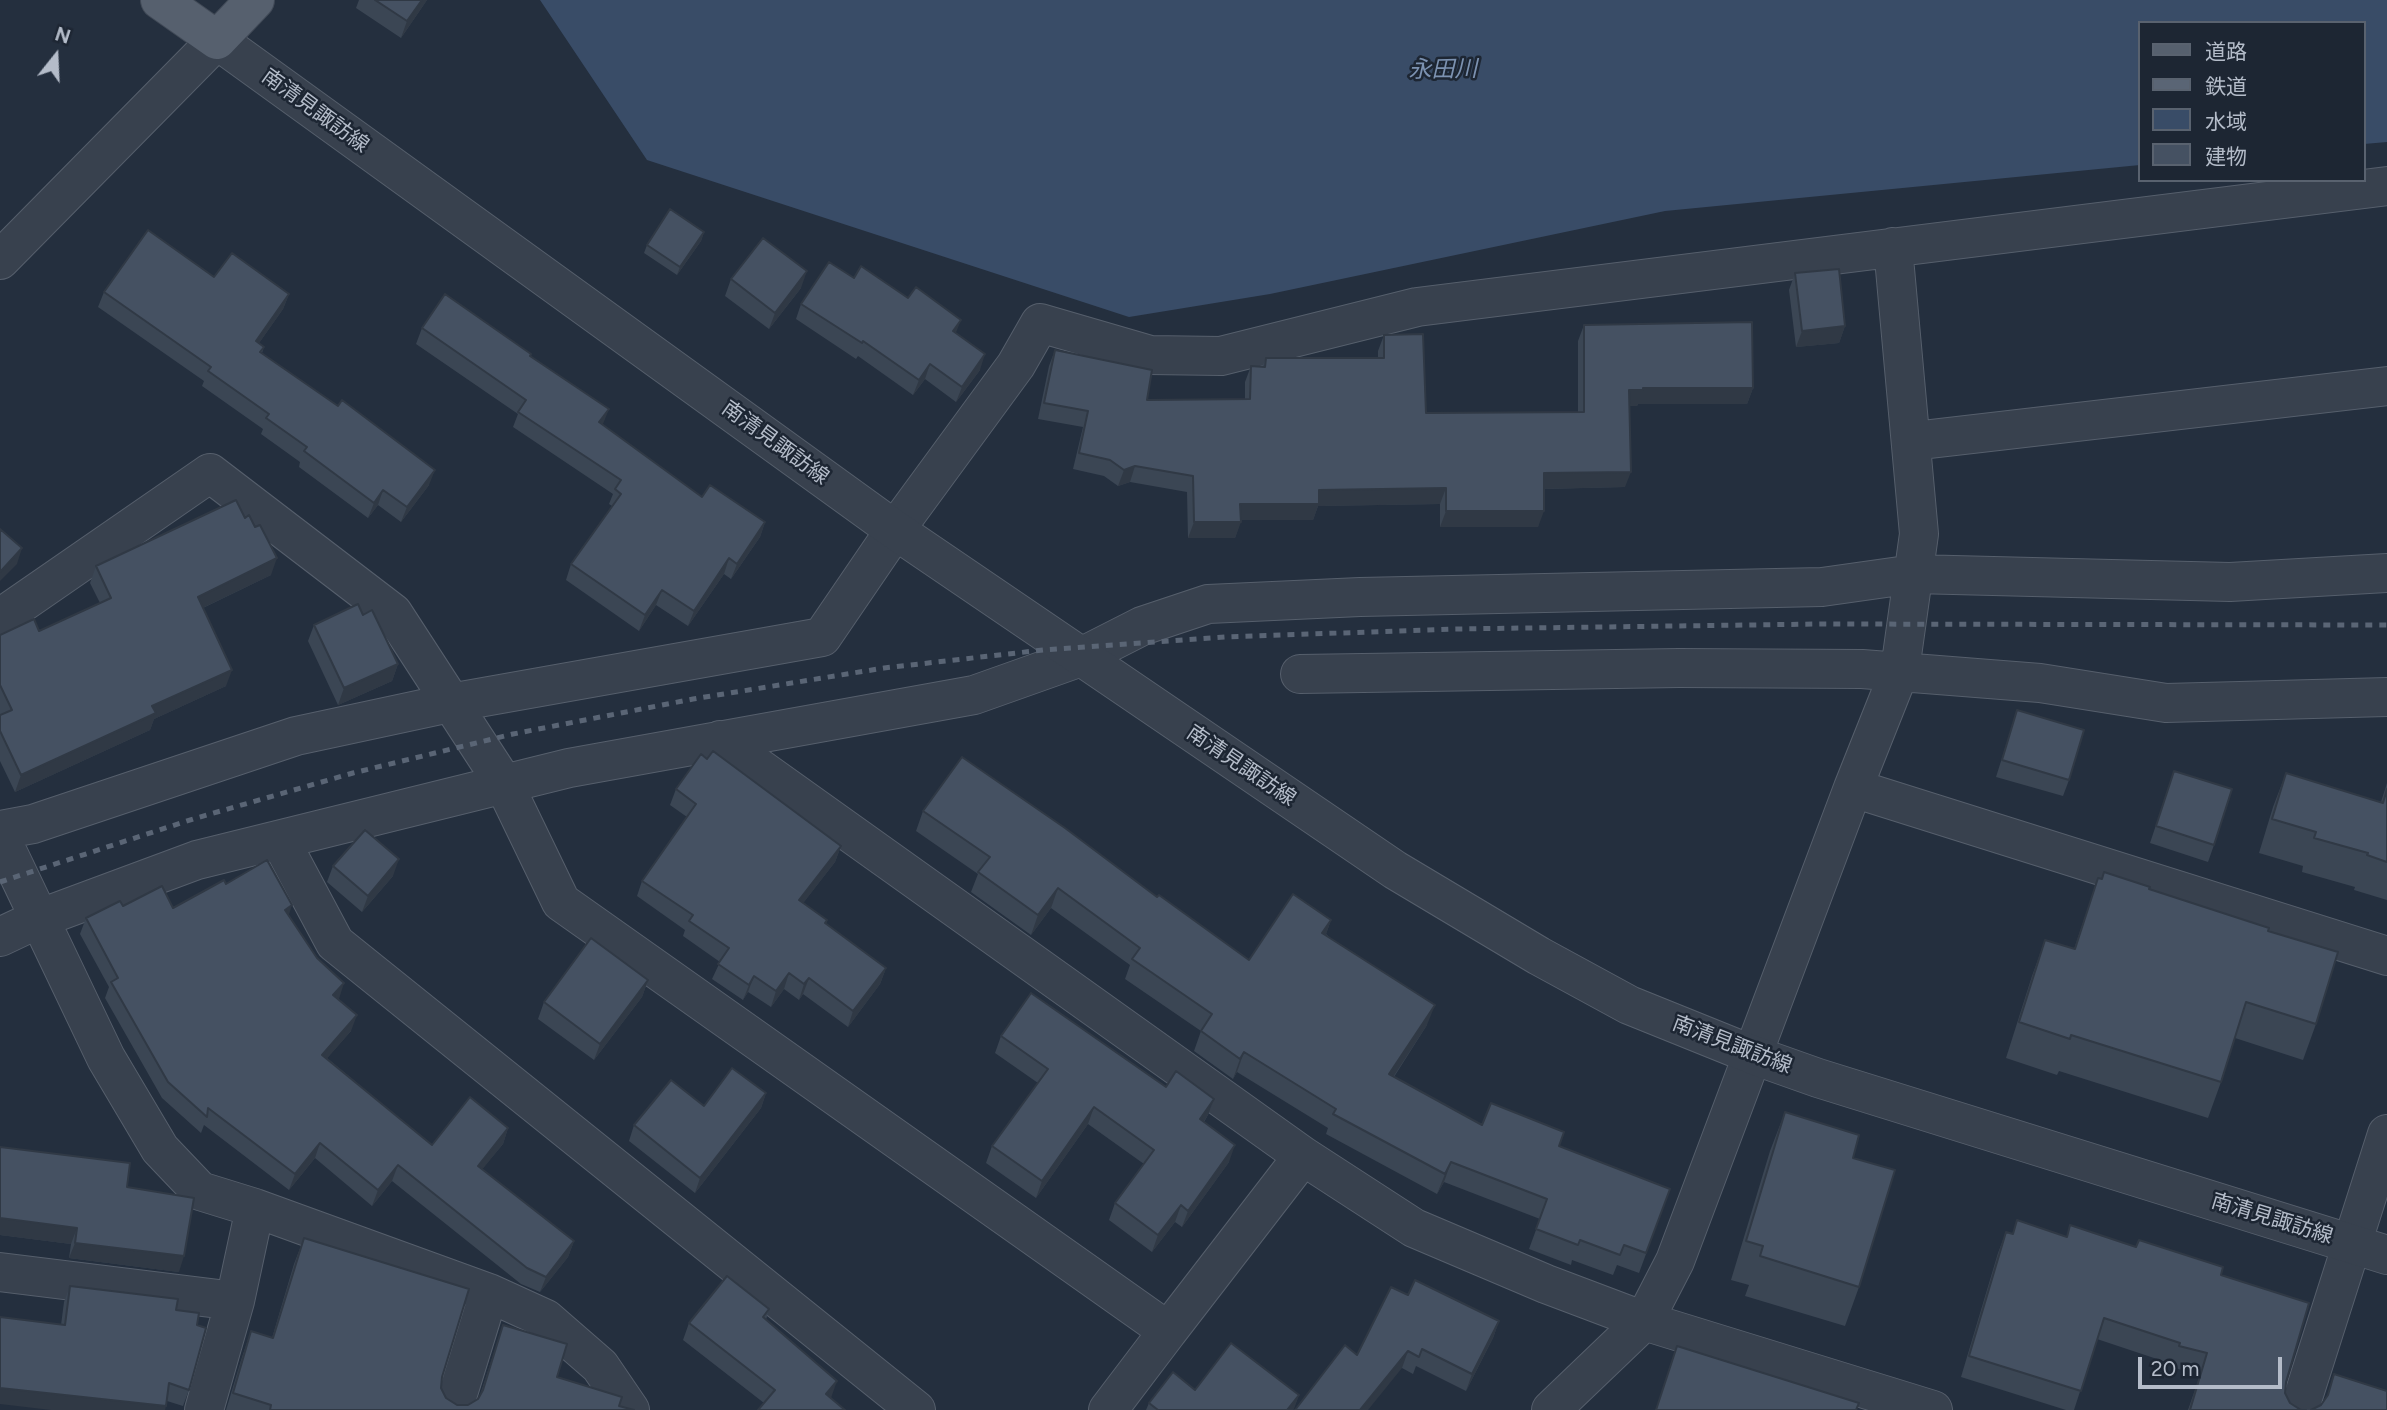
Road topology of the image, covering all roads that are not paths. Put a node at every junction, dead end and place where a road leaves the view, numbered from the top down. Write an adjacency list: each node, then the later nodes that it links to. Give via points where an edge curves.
1 (160, 0): 3 (main road)
2 (255, 0): 3 (main road)
3 (217, 40): 6 (street); 9 (street, 南清見諏訪線)
4 (2387, 186): 5 (street)
5 (1894, 247): 8 (street); 9 (street, via 1417,307 1222,356 1150,355 1040,323 1016,365)
6 (0, 261)
7 (2387, 386): 8 (street)
8 (1913, 441): 11 (street, via 1919,534)
9 (895, 530): 13 (street, 南清見諏訪線); 17 (street, via 822,637)
10 (2387, 573): 11 (street, via 2230,582)
11 (1914, 574): 13 (street, via 1822,587 1208,604 1142,626); 14 (street)
12 (0, 618): 17 (street, via 210,473 393,613)
13 (1081, 657): 18 (street, via 974,695); 27 (street, 南清見諏訪線, via 1395,870 1539,956 1629,1005)
14 (1899, 670): 15 (street); 16 (street, via 2040,683 2166,703); 20 (street)
15 (1300, 674)
16 (2387, 697)
17 (450, 703): 19 (street); 21 (street, via 296,736 33,824)
18 (720, 740): 19 (street); 29 (street)
19 (504, 784): 23 (street); 36 (street, via 561,902)
20 (1853, 788): 26 (street); 27 (street)
21 (0, 830)
22 (0, 835): 24 (street)
23 (280, 840): 24 (street, via 197,860); 40 (street, via 335,943)
24 (38, 919): 25 (street); 30 (street, via 106,1058 160,1149 200,1191)
25 (0, 937)
26 (2387, 956)
27 (1753, 1055): 31 (street, 南清見諏訪線); 35 (street, via 1675,1261)
28 (2387, 1134): 31 (street)
29 (1303, 1156): 35 (street, via 1414,1228); 36 (street)
30 (256, 1209): 33 (street); 34 (street)
31 (2369, 1250): 44 (street)
32 (0, 1272): 34 (street)
33 (489, 1293): 38 (street); 39 (street, via 546,1320 600,1366)
34 (235, 1301): 37 (street)
35 (1644, 1321): 42 (street); 43 (street)
36 (1168, 1331): 41 (street)
37 (204, 1410)
38 (453, 1410)
39 (630, 1410)
40 (916, 1410)
41 (1108, 1410)
42 (1551, 1410)
43 (1933, 1410)
44 (2299, 1410)

